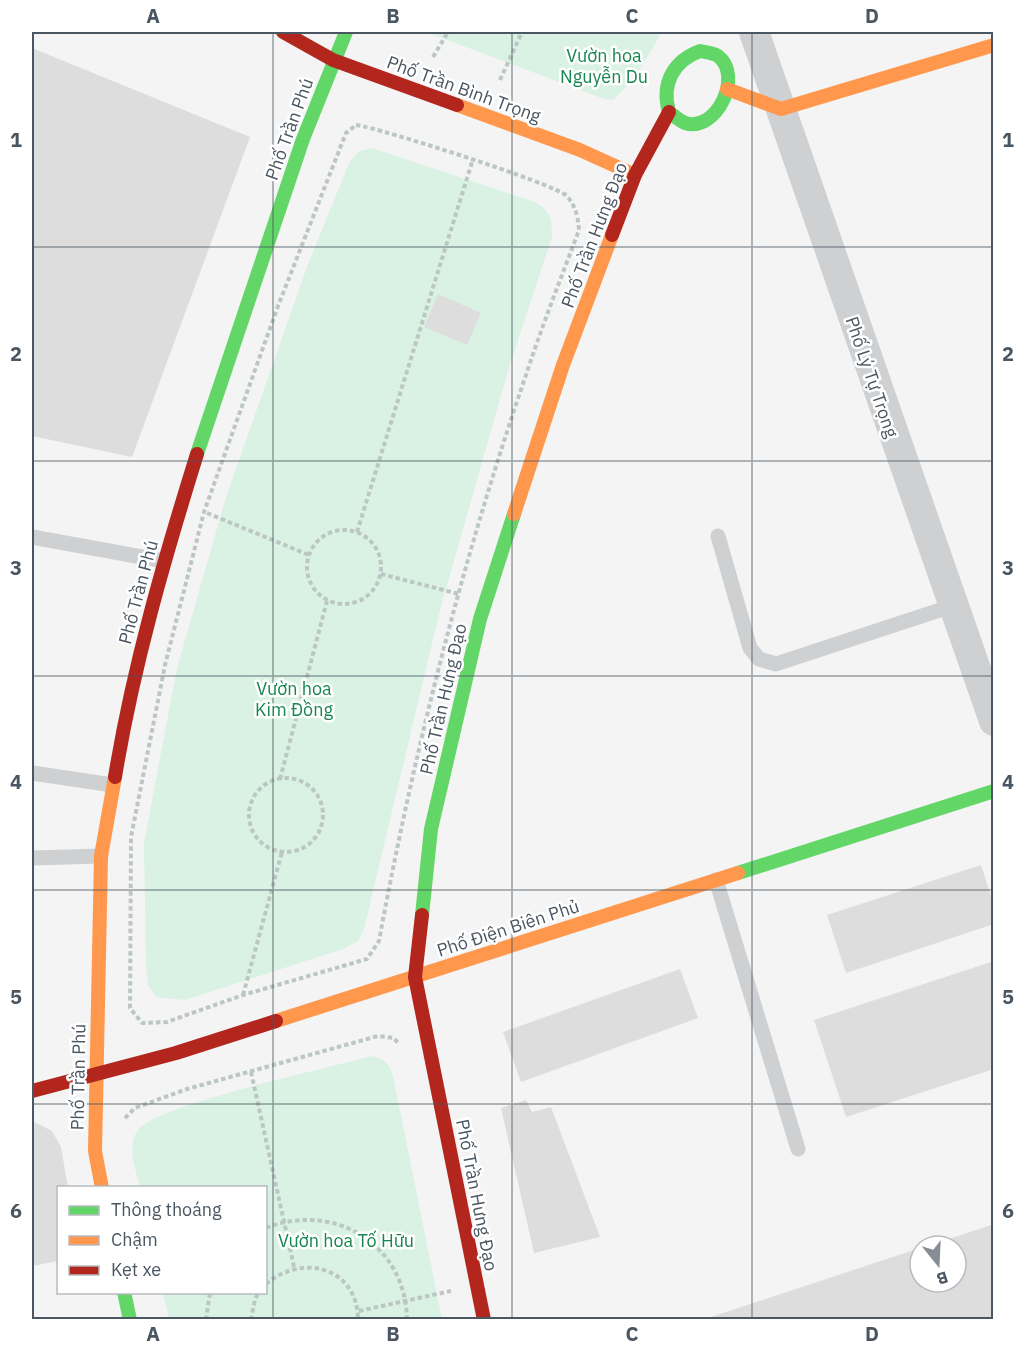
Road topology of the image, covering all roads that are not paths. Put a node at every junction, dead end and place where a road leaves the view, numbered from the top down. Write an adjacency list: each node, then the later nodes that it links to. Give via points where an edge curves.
1 (283, 32): 5 (main road, Phố Trần Bình Trọng)
2 (346, 32): 5 (main road, Phố Trần Phú)
3 (754, 32): 7 (street, Phố Lý Tự Trọng)
4 (993, 45): 7 (main road)
5 (333, 60): 9 (main road, Phố Trần Bình Trọng, via 580,150); 12 (main road, Phố Trần Phú, via 210,411)
6 (727, 89): 7 (main road); 8 (main road, via 720,106 704,121 688,124); 8 (main road, via 725,64 710,47 692,53 674,69 665,92)
7 (781, 109): 13 (street, Phố Lý Tự Trọng)
8 (669, 112): 9 (main road, Phố Trần Hưng Đạo)
9 (635, 175): 21 (main road, Phố Trần Hưng Đạo, via 563,365 480,620 431,829)
10 (718, 536): 13 (lane, via 750,648 759,659 776,664)
11 (32, 537): 12 (lane)
12 (164, 561): 16 (main road, Phố Trần Phú, via 125,716)
13 (952, 606): 14 (street, Phố Lý Tự Trọng)
14 (993, 721)
15 (32, 773): 16 (lane)
16 (113, 785): 18 (main road, Phố Trần Phú)
17 (993, 790): 20 (main road, Phố Điện Biên Phủ)
18 (101, 856): 19 (lane); 22 (main road, Phố Trần Phú)
19 (32, 858)
20 (716, 880): 21 (main road, Phố Điện Biên Phủ); 24 (lane)
21 (415, 977): 22 (main road, Phố Điện Biên Phủ); 28 (main road, Phố Trần Hưng Đạo)
22 (95, 1076): 23 (main road, Phố Điện Biên Phủ); 25 (main road, Phố Trần Phú, via 96,1151)
23 (32, 1091)
24 (798, 1149)
25 (102, 1186)
26 (124, 1294): 27 (main road)
27 (130, 1320)
28 (484, 1320)

